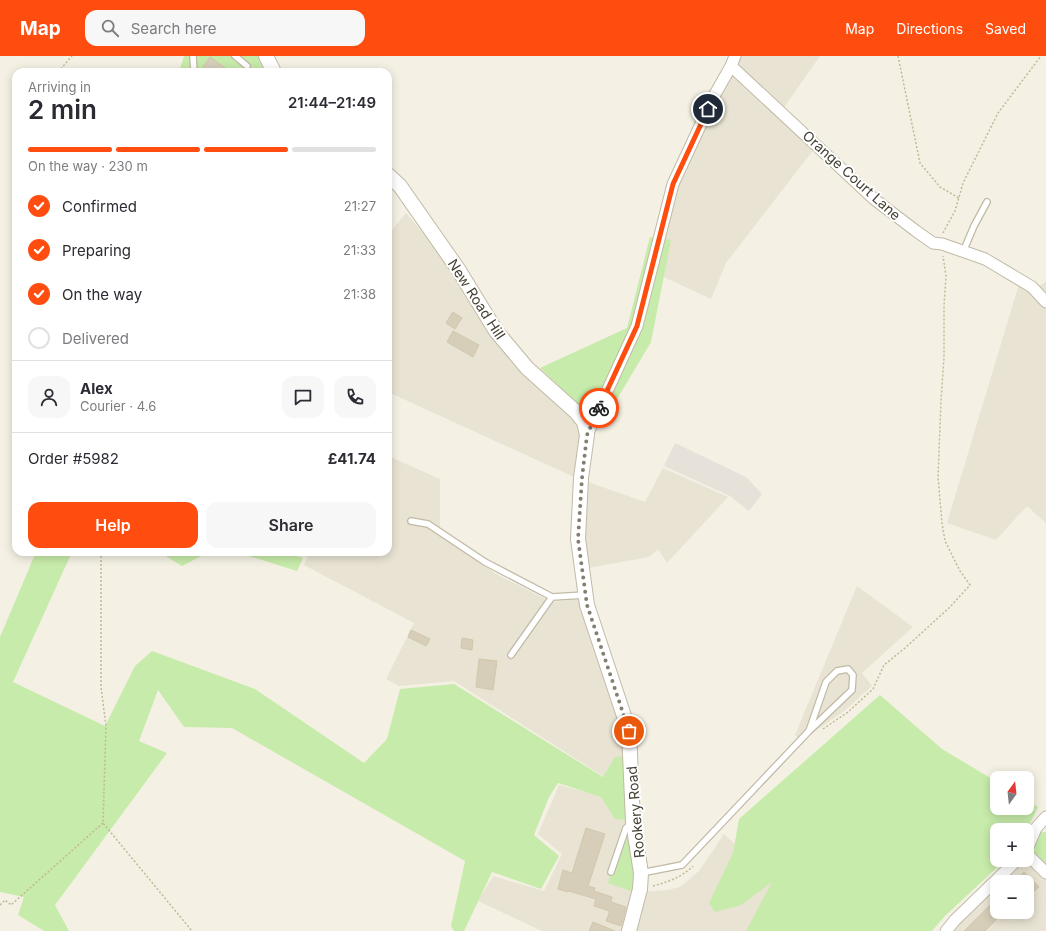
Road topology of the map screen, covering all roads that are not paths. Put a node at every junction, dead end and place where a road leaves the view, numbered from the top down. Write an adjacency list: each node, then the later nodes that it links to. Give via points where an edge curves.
1 (193, 56): 6 (lane)
2 (235, 56): 5 (lane)
3 (266, 56): 7 (street)
4 (733, 61): 10 (street, Orange Court Lane, via 874,200 916,231 937,243); 12 (street, via 673,184 637,326)
5 (247, 66)
6 (194, 68)
7 (272, 68)
8 (392, 179): 13 (street, New Road Hill, via 400,186 458,269 496,331 527,368)
9 (987, 202): 10 (lane)
10 (963, 252): 11 (street, Orange Court Lane, via 985,259 1032,287)
11 (1046, 302)
12 (602, 403): 13 (street); 14 (street)
13 (576, 412): 14 (street, New Road Hill, via 584,422)
14 (587, 435): 16 (street, Rookery Road, via 578,539)
15 (411, 521): 17 (lane, via 428,524 485,562)
16 (586, 594): 17 (lane); 21 (street, Rookery Road, via 587,605 629,731)
17 (552, 597): 18 (lane)
18 (511, 655)
19 (809, 730): 19 (lane, via 852,690 853,675 848,669 837,671 826,682); 26 (lane, via 682,865)
20 (1046, 817): 22 (street)
21 (633, 822): 25 (lane, via 626,828); 26 (street, Rookery Road)
22 (1034, 833)
23 (1034, 861): 27 (street)
24 (1010, 867): 29 (street)
25 (611, 872)
26 (640, 873): 28 (street, Rookery Road, via 640,889)
27 (1046, 873)
28 (629, 931)
29 (946, 931)

